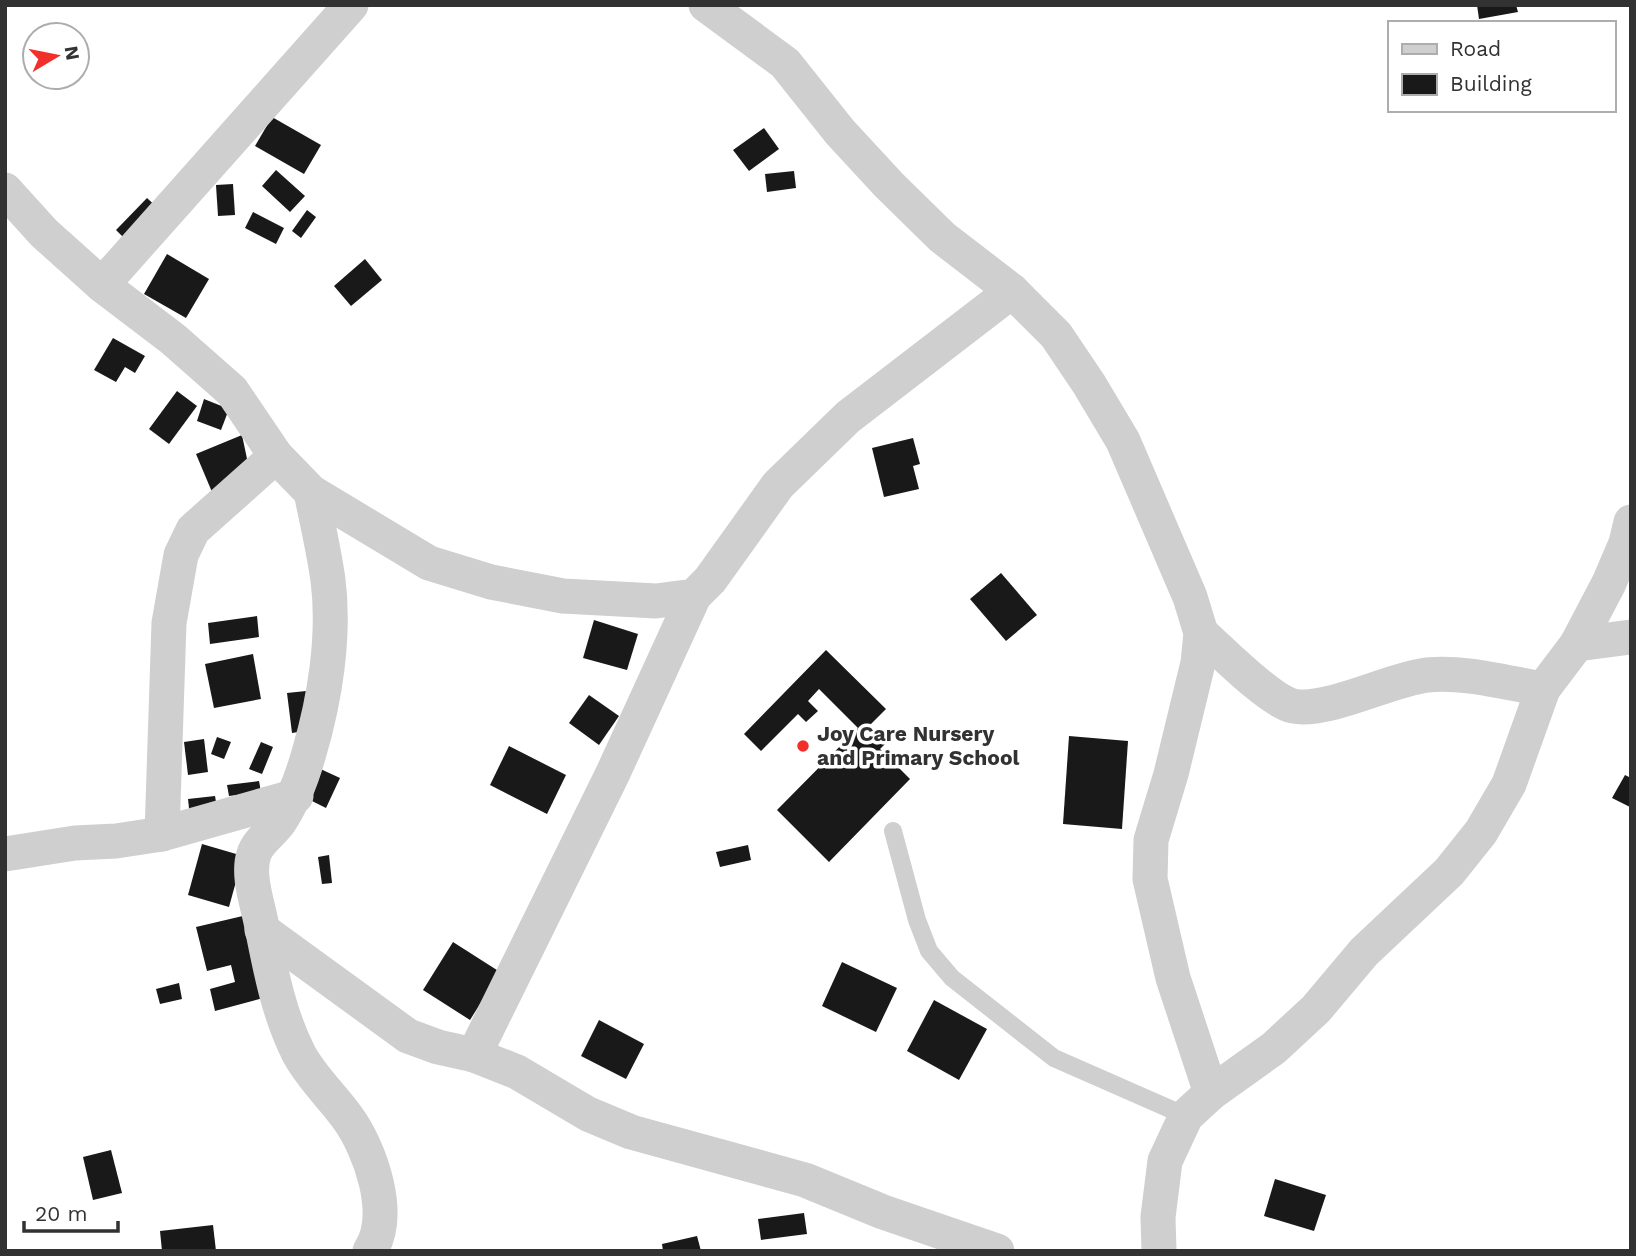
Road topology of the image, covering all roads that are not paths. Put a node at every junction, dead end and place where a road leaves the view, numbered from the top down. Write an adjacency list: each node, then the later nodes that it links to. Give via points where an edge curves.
1 (351, 5): 4 (street)
2 (706, 5): 5 (street, via 785,64 889,185 942,237)
3 (5, 190): 4 (street)
4 (102, 285): 6 (street, via 232,391)
5 (1012, 291): 9 (street, via 848,417 778,485); 10 (street, via 1056,335 1123,441 1190,597)
6 (276, 456): 7 (street); 16 (street, via 193,530 181,555 169,623)
7 (312, 492): 9 (street, via 429,563 491,582 563,596 656,601); 14 (street, via 328,581 330,622 324,688)
8 (1631, 522): 12 (street, via 1609,583)
9 (694, 596): 19 (street)
10 (1201, 634): 13 (street, via 1273,696 1292,706 1317,705 1424,675 1451,673); 20 (street, via 1198,663 1151,839 1150,878)
11 (1631, 638): 12 (street)
12 (1577, 644): 13 (street)
13 (1543, 689): 20 (street, via 1509,784 1481,832 1449,872 1364,952 1316,1009)
14 (296, 796): 16 (street); 18 (street, via 254,853 253,881)
15 (893, 831): 20 (lane, via 916,920 929,951 952,978 1054,1058)
16 (162, 834): 17 (street)
17 (5, 854)
18 (262, 930): 19 (street, via 408,1036); 21 (street, via 280,1011 299,1053 365,1145 381,1213)
19 (474, 1055): 22 (street, via 517,1072 587,1114 631,1132 805,1181)
20 (1198, 1104): 23 (street, via 1166,1161 1158,1217)
21 (370, 1251)
22 (997, 1251)
23 (1159, 1251)

